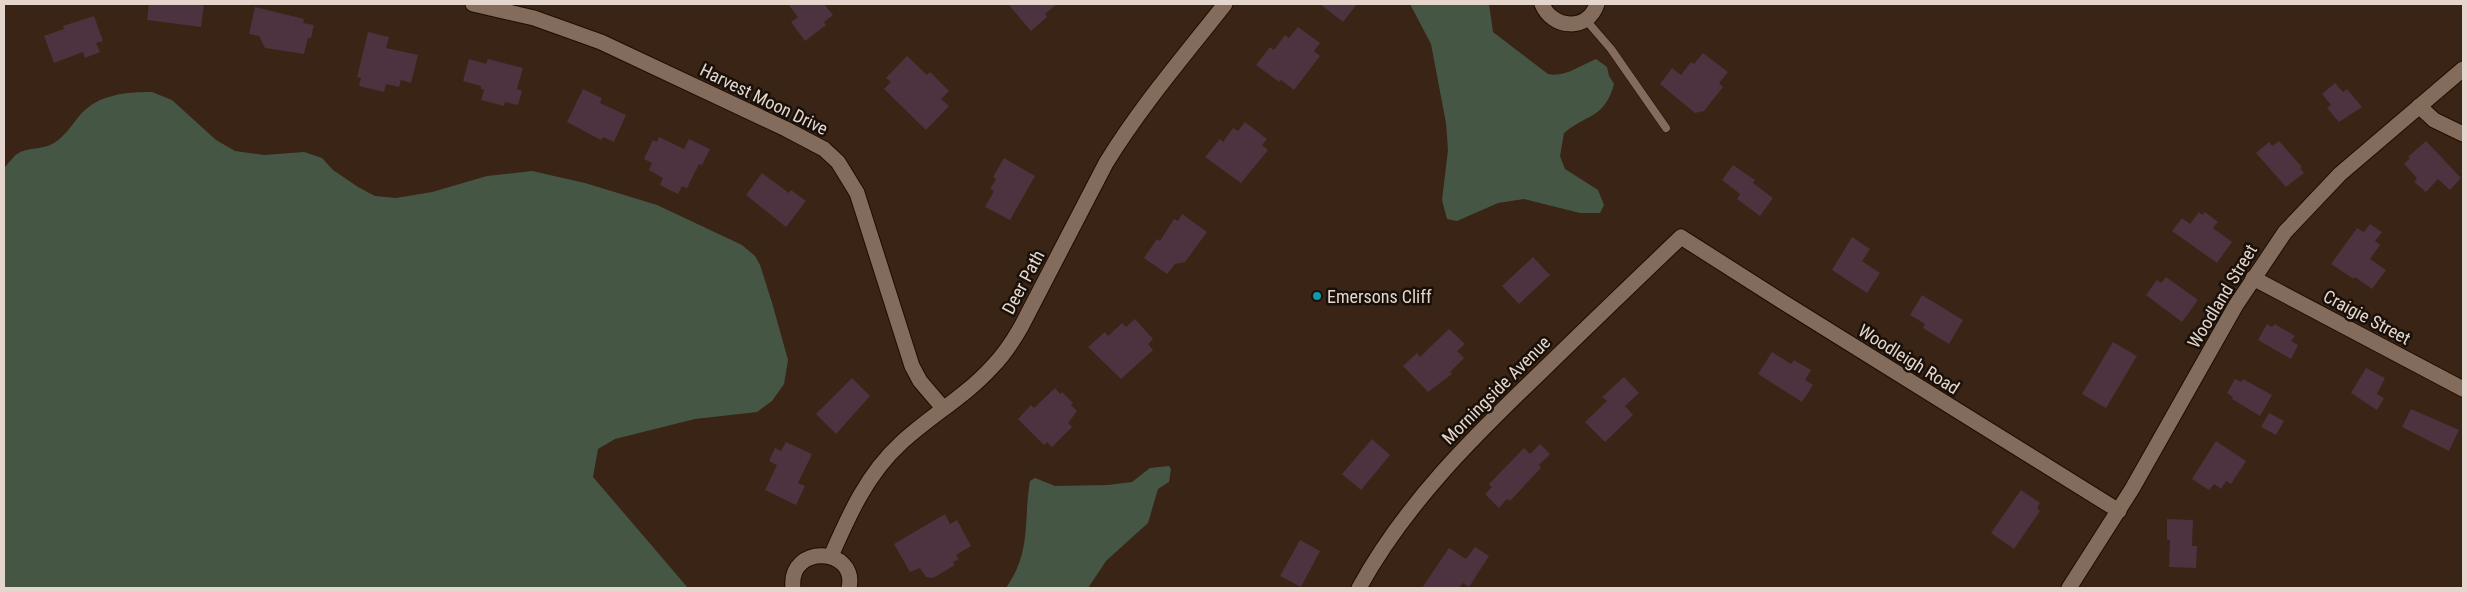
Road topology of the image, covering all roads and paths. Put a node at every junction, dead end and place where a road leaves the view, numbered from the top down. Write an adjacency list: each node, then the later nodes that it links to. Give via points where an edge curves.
1 (473, 4): 13 (street, Harvest Moon Drive, via 534,18 601,42 824,149 838,162 858,193 912,366)
2 (1225, 4): 13 (street, Deer Path, via 1119,142 1007,350 973,386)
3 (1542, 4): 5 (street, via 1556,21 1574,24)
4 (1597, 4): 5 (street)
5 (1586, 20): 8 (lane, via 1611,49)
6 (2463, 69): 7 (street, Woodland Street)
7 (2419, 106): 9 (street, via 2434,120); 11 (street, Woodland Street, via 2300,213)
8 (1666, 128)
9 (2463, 134)
10 (1681, 236): 14 (street, Woodleigh Road); 18 (street, Morningside Avenue, via 1458,454 1403,520)
11 (2253, 278): 12 (street, Craigie Street); 14 (street, Woodland Street)
12 (2463, 389)
13 (943, 408): 15 (street, Deer Path, via 912,432 883,461 856,500)
14 (2119, 511): 19 (street, Woodland Street)
15 (831, 556): 16 (street, via 812,556 803,561 795,573); 17 (street, via 840,561 848,573)
16 (793, 588)
17 (850, 588)
18 (1359, 588)
19 (2069, 588)

